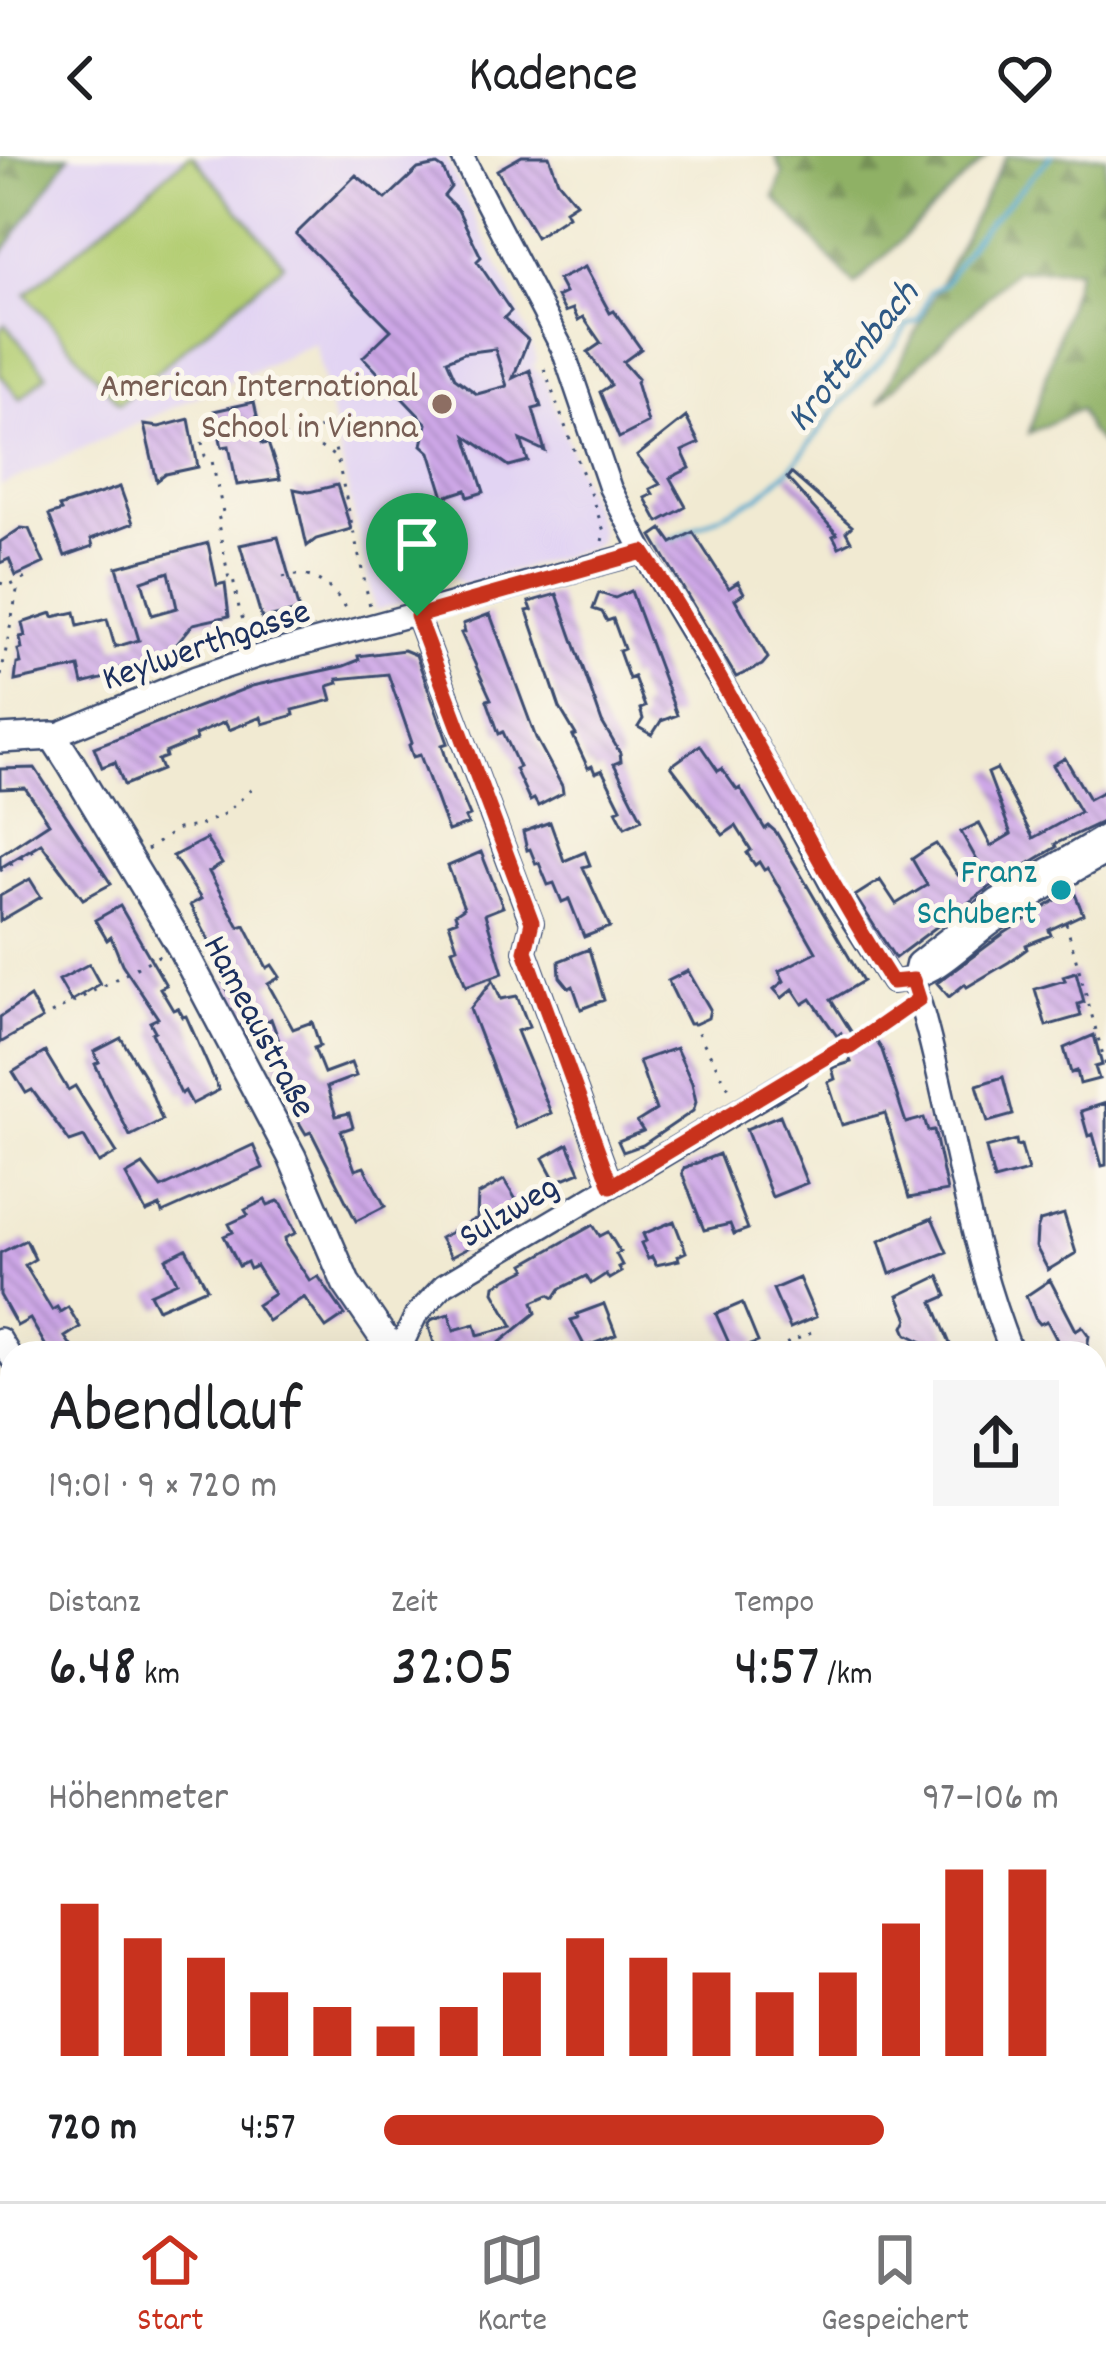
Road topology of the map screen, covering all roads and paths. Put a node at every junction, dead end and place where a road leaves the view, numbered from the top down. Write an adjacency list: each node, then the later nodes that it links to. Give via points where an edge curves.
1 (462, 156): 8 (street, via 563,350 610,488)
2 (544, 369): 7 (path)
3 (298, 433): 5 (path); 6 (path); 6 (path, via 330,426)
4 (202, 442): 15 (path, via 224,517 217,519 229,579)
5 (260, 442)
6 (337, 458): 14 (path)
7 (602, 527)
8 (643, 552): 13 (street, Keylwerthgasse); 28 (street, via 838,897 892,982)
9 (30, 576): 12 (path)
10 (283, 577): 14 (path, via 305,573 326,584)
11 (0, 583): 12 (path)
12 (14, 584): 16 (path)
13 (417, 616): 14 (street, Keylwerthgasse); 34 (street, via 532,922 525,951)
14 (366, 627): 15 (street, Keylwerthgasse)
15 (262, 655): 17 (street, Keylwerthgasse)
16 (1, 676)
17 (53, 736): 18 (main road, Keylwerthgasse); 23 (main road, Hameaustraße)
18 (0, 739)
19 (257, 784): 23 (path, via 226,813 178,829)
20 (1106, 835): 25 (street)
21 (41, 845): 24 (path)
22 (1106, 853): 25 (street)
23 (131, 861): 27 (main road, Hameaustraße)
24 (0, 871)
25 (1048, 878): 28 (street)
26 (1066, 923): 31 (path)
27 (180, 946): 29 (path); 36 (main road, Hameaustraße, via 298,1169 337,1266)
28 (916, 989): 32 (path, via 850,1047); 39 (street, via 988,1296)
29 (51, 1014)
30 (692, 1022): 33 (path)
31 (1106, 1066)
32 (797, 1076): 33 (street, Sulzweg)
33 (741, 1111): 34 (street, Sulzweg)
34 (611, 1186): 37 (street, Sulzweg, via 444,1285)
35 (816, 1331): 38 (path)
36 (386, 1341)
37 (402, 1341)
38 (792, 1341)
39 (1007, 1341)

